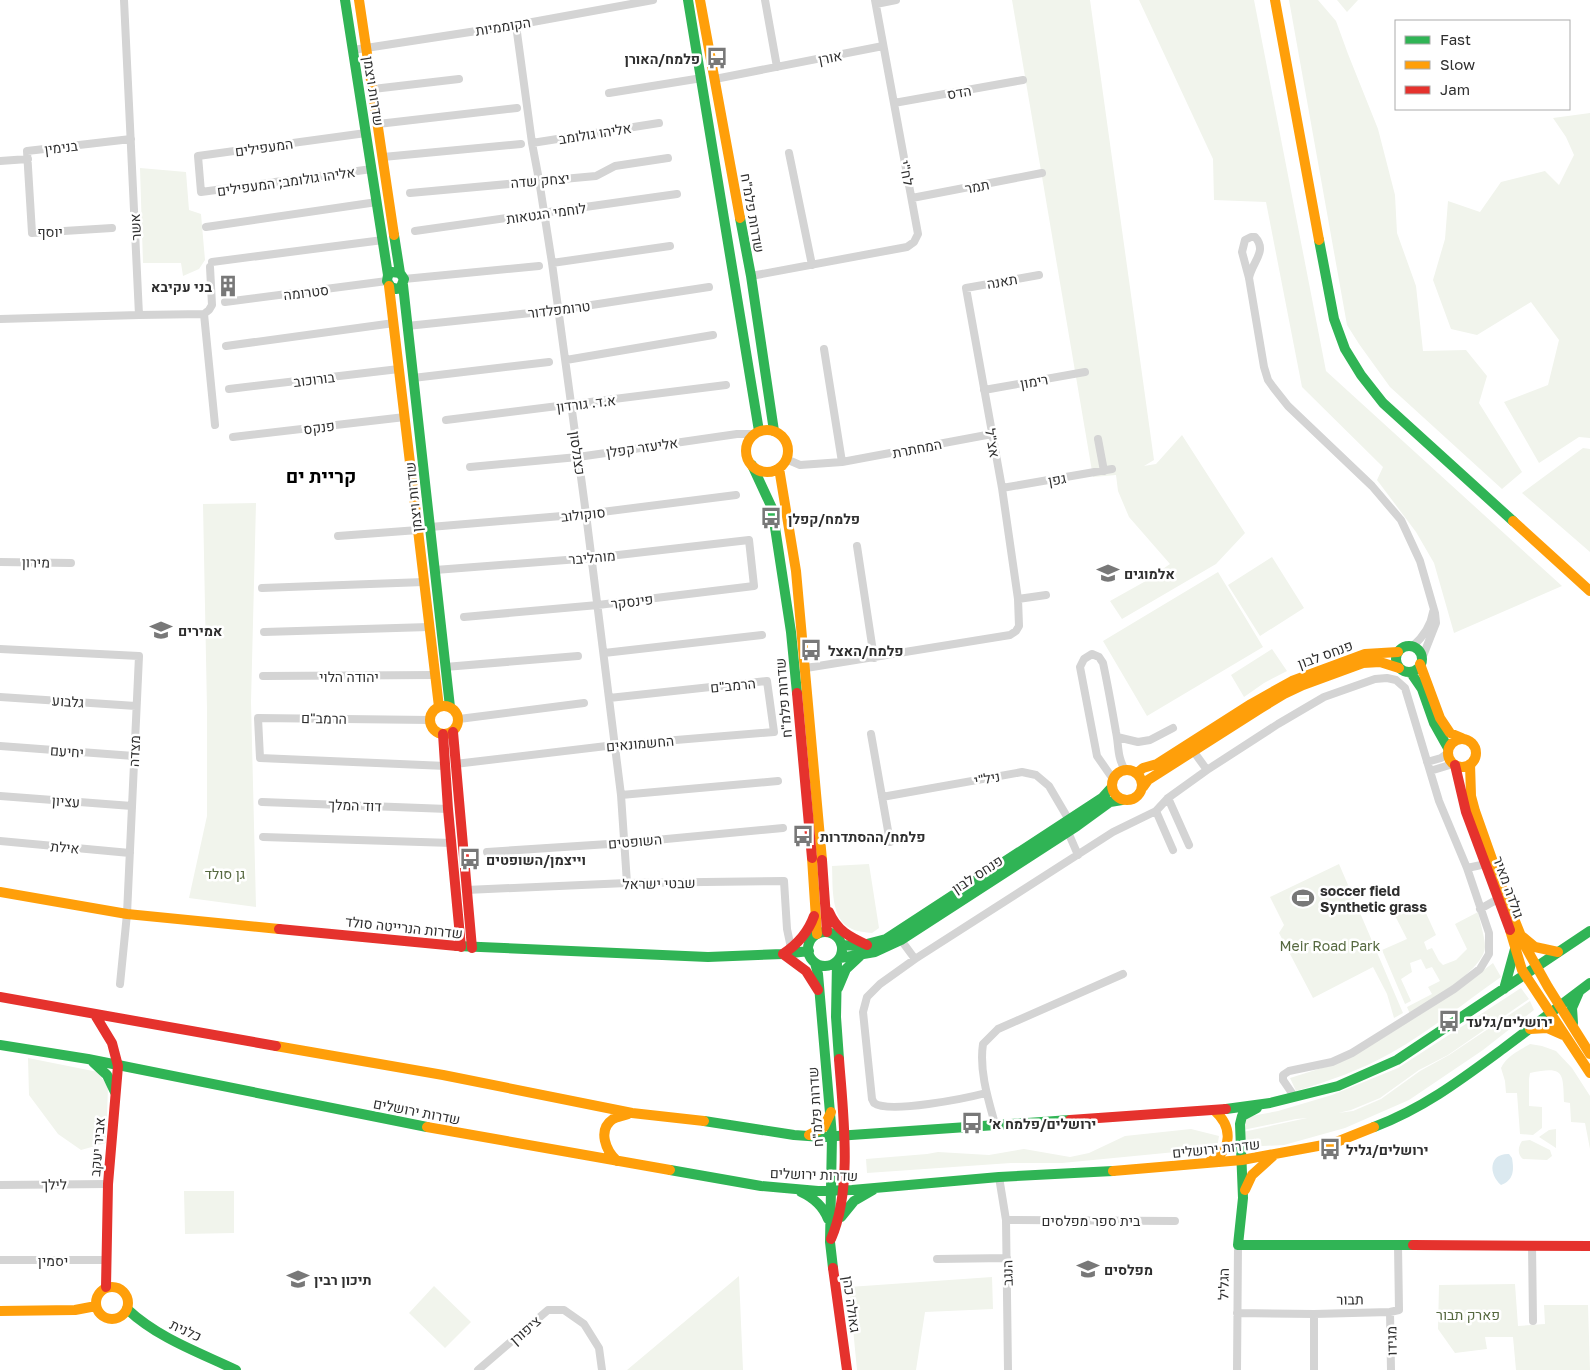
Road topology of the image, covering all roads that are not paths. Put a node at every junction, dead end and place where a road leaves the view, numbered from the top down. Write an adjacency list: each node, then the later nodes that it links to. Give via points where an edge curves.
1 (124, 0): 27 (street, אשר)
2 (346, 0): 14 (street, שדרות ויצמן)
3 (359, 0): 13 (street, שדרות ויצמן)
4 (652, 0): 11 (street, הקוממיות)
5 (688, 0): 16 (street, שדרות פלמ"ח)
6 (700, 0): 18 (street, שדרות פלמ"ח)
7 (765, 0): 15 (street)
8 (896, 0): 10 (street)
9 (1275, 0): 108 (street, via 1334,319 1345,349 1383,403)
10 (875, 2): 12 (street, לח"י)
11 (516, 24): 13 (street, הקוממיות); 28 (street, כצנלסון)
12 (883, 46): 15 (street, אורן); 22 (street, לח"י)
13 (366, 48): 14 (street, הקוממיות); 20 (street, שדרות ויצמן)
14 (353, 50): 26 (street, שדרות ויצמן)
15 (777, 67): 18 (street, אורן)
16 (702, 78): 21 (street); 82 (street, שדרות פלמ"ח)
17 (459, 79): 20 (street)
18 (715, 80): 53 (street, שדרות פלמ"ח)
19 (1023, 80): 22 (street, הדס)
20 (373, 89): 25 (street, שדרות ויצמן)
21 (609, 93)
22 (894, 103): 41 (street, לח"י)
23 (517, 108): 25 (street)
24 (659, 123): 28 (street, אליהו גולומב)
25 (378, 124): 31 (street, שדרות ויצמן)
26 (366, 133): 35 (street, שדרות ויצמן); 38 (street, המעפילים, via 198,156)
27 (131, 139): 33 (street, בנימין, via 27,150); 62 (street, אשר)
28 (532, 143): 37 (street, כצנלסון)
29 (521, 144): 31 (street)
30 (789, 153): 50 (street)
31 (383, 157): 55 (street, שדרות ויצמן)
32 (668, 158): 37 (street, יצחק שדה, via 615,166 596,176)
33 (28, 159): 34 (street, בנימין); 45 (street, יוסף, via 32,233)
34 (0, 161)
35 (372, 169): 38 (street, אליהו גולומב; המעפילים); 42 (street, שדרות ויצמן)
36 (1042, 173): 41 (street, תמר)
37 (540, 180): 39 (street, יצחק שדה); 43 (street, כצנלסון)
38 (201, 192)
39 (410, 193)
40 (677, 194): 43 (street, לוחמי הגטאות)
41 (912, 198): 50 (street, לח"י, via 918,234 907,247)
42 (377, 202): 44 (street); 47 (street, שדרות ויצמן)
43 (544, 214): 46 (street, לוחמי הגטאות); 49 (street, כצנלסון)
44 (206, 227)
45 (112, 228)
46 (415, 231)
47 (383, 240): 56 (street, שדרות ויצמן); 61 (street, via 211,264 212,305)
48 (670, 246): 49 (street)
49 (552, 263): 60 (street, כצנלסון)
50 (812, 265): 53 (street, לח"י)
51 (539, 266): 55 (street)
52 (1039, 275): 58 (street, תאנה)
53 (751, 276): 81 (street, שדרות פלמ"ח)
54 (1250, 278): 54 (street, via 1262,248 1255,236 1245,240 1242,252); 112 (street, via 1268,380 1288,406 1372,486 1401,520 1420,561)
55 (402, 279): 56 (street, via 392,272); 56 (street, via 396,289); 65 (street, שדרות ויצמן)
56 (388, 281): 59 (street, סטרומה); 64 (street, שדרות ויצמן)
57 (709, 287): 60 (street, טרומפלדור)
58 (966, 288): 76 (street, אצ"ל)
59 (225, 302)
60 (559, 310): 65 (street, טרומפלדור); 69 (street, כצנלסון)
61 (204, 314): 62 (street); 80 (street)
62 (140, 315): 63 (street)
63 (0, 319)
64 (394, 323): 67 (street); 71 (street, שדרות ויצמן)
65 (407, 326): 73 (street, שדרות ויצמן)
66 (713, 335): 69 (street)
67 (226, 346)
68 (824, 349): 88 (street)
69 (566, 360): 77 (street, כצנלסון)
70 (549, 362): 73 (street)
71 (399, 369): 75 (street, בורוכוב); 78 (street, שדרות ויצמן)
72 (1085, 372): 76 (street, רימון)
73 (413, 378): 97 (street, שדרות ויצמן)
74 (726, 385): 77 (street, א.ד. גורדון)
75 (229, 389)
76 (984, 390): 83 (street, אצ"ל)
77 (572, 405): 79 (street, א.ד. גורדון); 86 (street, כצנלסון)
78 (405, 417): 84 (street, פנקס); 98 (street, שדרות ויצמן)
79 (446, 420)
80 (215, 425)
81 (774, 431): 82 (street); 87 (street, via 780,434 787,446)
82 (757, 433): 86 (street, אליעזר קפלן); 89 (street, via 746,452)
83 (992, 434): 88 (street, המחתרת); 94 (street, אצ"ל)
84 (233, 437)
85 (1098, 439): 93 (street)
86 (578, 457): 90 (street, אליעזר קפלן); 96 (street, כצנלסון)
87 (786, 459): 88 (street, המחתרת, via 800,466); 91 (street)
88 (842, 462)
89 (752, 465): 91 (street, via 764,471); 189 (street, שדרות פלמ"ח, via 772,508 784,582)
90 (470, 467)
91 (779, 468): 125 (street, שדרות פלמ"ח, via 796,571)
92 (1112, 469): 93 (street, גפן)
93 (1104, 471): 94 (street, גפן)
94 (1002, 488): 110 (street, אצ"ל)
95 (736, 495): 96 (street, סוקולוב)
96 (586, 514): 97 (street, סוקולוב); 102 (street, כצנלסון)
97 (430, 527): 105 (street, שדרות ויצמן)
98 (418, 530): 99 (street); 106 (street, שדרות ויצמן)
99 (338, 536)
100 (749, 540): 102 (street, מוהליבר); 111 (street, פינסקר, via 754,586)
101 (857, 546): 122 (street)
102 (592, 558): 105 (street, מוהליבר); 111 (street, כצנלסון)
103 (0, 562): 104 (street, מירון)
104 (72, 563)
105 (435, 570): 124 (street, שדרות ויצמן)
106 (424, 582): 107 (street); 114 (street, שדרות ויצמן)
107 (262, 588)
108 (1590, 592)
109 (1046, 595): 110 (street)
110 (1018, 599): 122 (street, אצ"ל, via 1019,626 1010,635)
111 (598, 605): 113 (street, פינסקר); 120 (street, כצנלסון)
112 (1433, 605): 117 (street, via 1432,619); 123 (street, via 1436,623)
113 (464, 617)
114 (430, 627): 115 (street); 128 (street, שדרות ויצמן)
115 (264, 632)
116 (762, 635): 120 (street)
117 (1412, 647): 119 (street); 123 (street, via 1420,654)
118 (0, 649): 133 (street, מצדה, via 138,656)
119 (1398, 652): 126 (street, via 1396,660); 156 (street, פנחס לבון, via 1366,654 1292,681 1158,764)
120 (604, 653): 131 (street, כצנלסון)
121 (578, 656): 124 (street)
122 (874, 658): 125 (street, אצ"ל)
123 (1421, 662): 126 (street, via 1416,669); 142 (street, via 1440,718 1450,733)
124 (446, 667): 135 (street, שדרות ויצמן)
125 (806, 668): 185 (street, שדרות פלמ"ח)
126 (1403, 670): 145 (street, via 1411,673 1422,689); 146 (street, פנחס לבון, via 1380,662 1363,663 1303,685)
127 (263, 676): 128 (street, יהודה הלוי)
128 (435, 676): 134 (street, שדרות ויצמן)
129 (767, 681): 131 (street, הרמב"ם); 143 (street, החשמונאים, via 774,732)
130 (0, 697): 133 (street, גלבוע)
131 (609, 698): 143 (street, כצנלסון)
132 (584, 703): 136 (street)
133 (136, 706): 147 (street, מצדה)
134 (439, 706): 135 (street); 137 (street, via 432,712)
135 (450, 707): 136 (street)
136 (459, 719): 139 (street, via 456,728)
137 (430, 720): 139 (street, via 432,728 439,733); 148 (street, הרמב"ם, via 258,718)
138 (1173, 728): 141 (street, via 1150,740 1138,742)
139 (448, 733): 152 (street)
140 (871, 734): 162 (street)
141 (1117, 737): 153 (street, via 1118,755); 158 (street, via 1104,663 1092,654 1084,658 1080,667 1097,756)
142 (1462, 738): 145 (street, via 1454,741); 151 (street, via 1476,750)
143 (615, 745): 152 (street, החשמונאים); 160 (street, כצנלסון)
144 (0, 746): 147 (street, יחיעם)
145 (1448, 751): 149 (street, via 1441,758); 150 (street)
146 (1194, 752): 154 (street); 159 (street, פנחס לבון, via 1148,780)
147 (134, 756): 166 (street, מצדה)
148 (260, 758): 152 (street, החשמונאים)
149 (1427, 762): 154 (street, via 1405,688 1388,678 1375,679 1324,698); 155 (street)
150 (1454, 764): 151 (street, via 1463,767); 155 (street); 182 (street, גולדה מאיר, via 1466,812)
151 (1470, 764): 194 (street, גולדה מאיר, via 1475,811)
152 (450, 765): 167 (street); 186 (street)
153 (1125, 770): 156 (street); 158 (street, via 1118,773)
154 (1207, 770): 163 (street)
155 (1430, 771): 183 (street)
156 (1137, 773): 159 (street)
157 (778, 781): 160 (street)
158 (1112, 783): 164 (street, via 1115,795); 169 (street, פנחס לבון, via 1102,798)
159 (1143, 787): 164 (street, via 1135,798)
160 (621, 795): 176 (street, כצנלסון)
161 (0, 796): 166 (street, עציון)
162 (882, 797): 169 (street, ניל"י, via 1022,772 1036,775 1049,786); 174 (street)
163 (1168, 798): 168 (street); 177 (street)
164 (1122, 800): 171 (street, פנחס לבון, via 1110,802)
165 (262, 802): 167 (street, דוד המלך)
166 (132, 806): 180 (street, מצדה)
167 (448, 808): 175 (street)
168 (1156, 811): 178 (street); 181 (street, via 1113,832)
169 (1069, 820): 200 (street, פנחס לבון, via 904,929)
170 (783, 828): 176 (street, השופטים)
171 (1068, 832): 181 (street); 195 (street, פנחס לבון)
172 (263, 837): 175 (street)
173 (0, 841): 180 (street, אילת)
174 (890, 842)
175 (452, 843): 197 (street)
176 (624, 843): 179 (street, השופטים); 184 (street, כצנלסון)
177 (1189, 845)
178 (1173, 850)
179 (487, 852)
180 (130, 854): 191 (street, מצדה)
181 (1078, 855): 204 (street)
182 (1486, 864): 183 (street); 188 (street, גולדה מאיר)
183 (1467, 868): 190 (street)
184 (627, 883): 186 (street, שבטי ישראל); 201 (street, שבטי ישראל, via 784,881)
185 (824, 884): 193 (street, שדרות פלמ"ח); 200 (street, via 836,928)
186 (466, 890): 198 (street)
187 (0, 892): 191 (street, שדרות הנרייטה סולד)
188 (1498, 898): 190 (street); 199 (street, גולדה מאיר)
189 (816, 906): 193 (street, שדרות פלמ"ח); 201 (street, via 810,929 798,944)
190 (1480, 908): 230 (street, via 1489,933 1489,954 1480,969 1352,1053 1332,1062 1289,1071 1283,1080)
191 (127, 914): 197 (street, שדרות הנרייטה סולד); 211 (street, מצדה)
192 (1590, 931): 203 (street)
193 (822, 933): 196 (street, via 834,934); 202 (street, via 810,941)
194 (1521, 935): 203 (street, via 1535,947); 207 (street, גולדה מאיר)
195 (901, 940): 200 (street, פנחס לבון, via 875,952); 204 (street)
196 (842, 945): 200 (street, פנחס לבון); 205 (street)
197 (460, 947): 198 (street, שדרות הנרייטה סולד)
198 (472, 948): 201 (street, שדרות הנרייטה סולד, via 708,957)
199 (1515, 948): 209 (street, גולדה מאיר); 212 (street)
200 (865, 950): 205 (street, פנחס לבון); 216 (street, via 842,976)
201 (787, 951): 202 (street, שדרות הנרייטה סולד); 214 (street, via 806,971)
202 (809, 952): 206 (street)
203 (1558, 952): 207 (street)
204 (915, 959): 228 (street, via 867,996 863,1012 874,1103 888,1107 922,1105)
205 (838, 960): 206 (street, via 828,966); 216 (street, שדרות פלמ"ח)
206 (816, 963): 214 (street, שדרות פלמ"ח)
207 (1536, 968): 209 (street); 217 (street, גולדה מאיר)
208 (1123, 974): 228 (street, via 990,1035 983,1044 982,1053)
209 (1525, 974): 212 (street); 218 (street, גולדה מאיר)
210 (1590, 983): 213 (street, שדרות ירושלים)
211 (120, 984)
212 (1504, 989): 230 (street, via 1397,1060 1338,1086)
213 (1580, 990): 217 (street, שדרות ירושלים); 220 (street, via 1572,1008)
214 (820, 993): 233 (street, שדרות פלמ"ח)
215 (0, 997): 219 (street)
216 (835, 1001): 236 (street, שדרות פלמ"ח)
217 (1560, 1006): 218 (street, שדרות ירושלים); 220 (street, גולדה מאיר)
218 (1550, 1013): 221 (street, שדרות ירושלים); 222 (street, גולדה מאיר)
219 (95, 1014): 226 (street, אביר יעקב, via 112,1043); 234 (street, via 442,1075)
220 (1574, 1027): 224 (street, גולדה מאיר)
221 (1528, 1030): 222 (street, via 1549,1028); 239 (street, שדרות ירושלים, via 1460,1081 1398,1118 1334,1143)
222 (1566, 1038): 227 (street, גולדה מאיר)
223 (0, 1045): 225 (street, שדרות ירושלים)
224 (1590, 1054)
225 (88, 1059): 226 (street, שדרות ירושלים); 229 (street, via 107,1075)
226 (118, 1066): 229 (street, אביר יעקב); 241 (street, שדרות ירושלים)
227 (1590, 1073)
228 (986, 1093): 235 (street)
229 (116, 1095): 244 (street, אביר יעקב)
230 (1294, 1096): 231 (street)
231 (1270, 1103): 232 (street); 240 (street, הגליל, via 1242,1116)
232 (1214, 1110): 235 (street); 242 (street, via 1224,1120 1227,1144 1220,1156)
233 (831, 1112): 237 (street, via 824,1126); 238 (street, שדרות פלמ"ח)
234 (632, 1113): 237 (street); 241 (street, via 613,1118 604,1132 606,1148)
235 (995, 1124): 236 (street)
236 (844, 1135): 238 (street); 249 (street, גאולה כהן)
237 (806, 1136): 238 (street)
238 (832, 1136): 248 (street, שדרות פלמ"ח)
239 (1274, 1155): 240 (street, שדרות ירושלים); 250 (street, הגליל, via 1251,1176)
240 (1242, 1160): 242 (street, שדרות ירושלים); 250 (street, הגליל)
241 (617, 1161): 247 (street, שדרות ירושלים)
242 (1203, 1164): 243 (street, שדרות ירושלים)
243 (999, 1177): 246 (street, שדרות ירושלים); 251 (street, הנגב)
244 (108, 1184): 245 (street, לילך); 261 (street, אביר יעקב)
245 (0, 1185)
246 (875, 1188): 249 (street, שדרות ירושלים); 252 (street, via 854,1201)
247 (796, 1190): 248 (street, שדרות ירושלים); 252 (street, via 816,1200)
248 (830, 1190): 249 (street, שדרות ירושלים); 252 (street, גאולה כהן)
249 (842, 1190): 252 (street, גאולה כהן)
250 (1243, 1198): 254 (street, הגליל)
251 (1006, 1220): 253 (street, בית ספר מפלסים); 259 (street, הנגב)
252 (834, 1221): 273 (street, גאולה כהן, via 830,1242)
253 (1175, 1221)
254 (1238, 1245): 255 (street); 267 (street, הגליל)
255 (1398, 1245): 256 (street); 266 (street, via 1399,1310)
256 (1532, 1245): 257 (street); 269 (street)
257 (1590, 1246)
258 (937, 1258): 259 (street)
259 (1007, 1258): 274 (street, הנגב)
260 (0, 1260): 261 (street, יסמין)
261 (106, 1260): 262 (street, אביר יעקב)
262 (106, 1287): 263 (street, via 98,1294); 264 (street, via 117,1287 126,1293)
263 (96, 1306): 264 (street, via 101,1315 110,1319 120,1317); 265 (street, via 75,1310)
264 (127, 1310): 270 (street, כלנית, via 162,1335)
265 (0, 1311)
266 (1390, 1312): 268 (street, תבור); 277 (street, מגידו)
267 (1237, 1313): 268 (street, תבור); 275 (street, הגליל)
268 (1314, 1314): 276 (street)
269 (1532, 1321)
270 (236, 1370)
271 (478, 1370): 272 (street, ציפורן, via 548,1310 564,1310 584,1324 599,1348)
272 (602, 1370)
273 (847, 1370)
274 (1008, 1370)
275 (1237, 1370)
276 (1314, 1370)
277 (1391, 1370)

